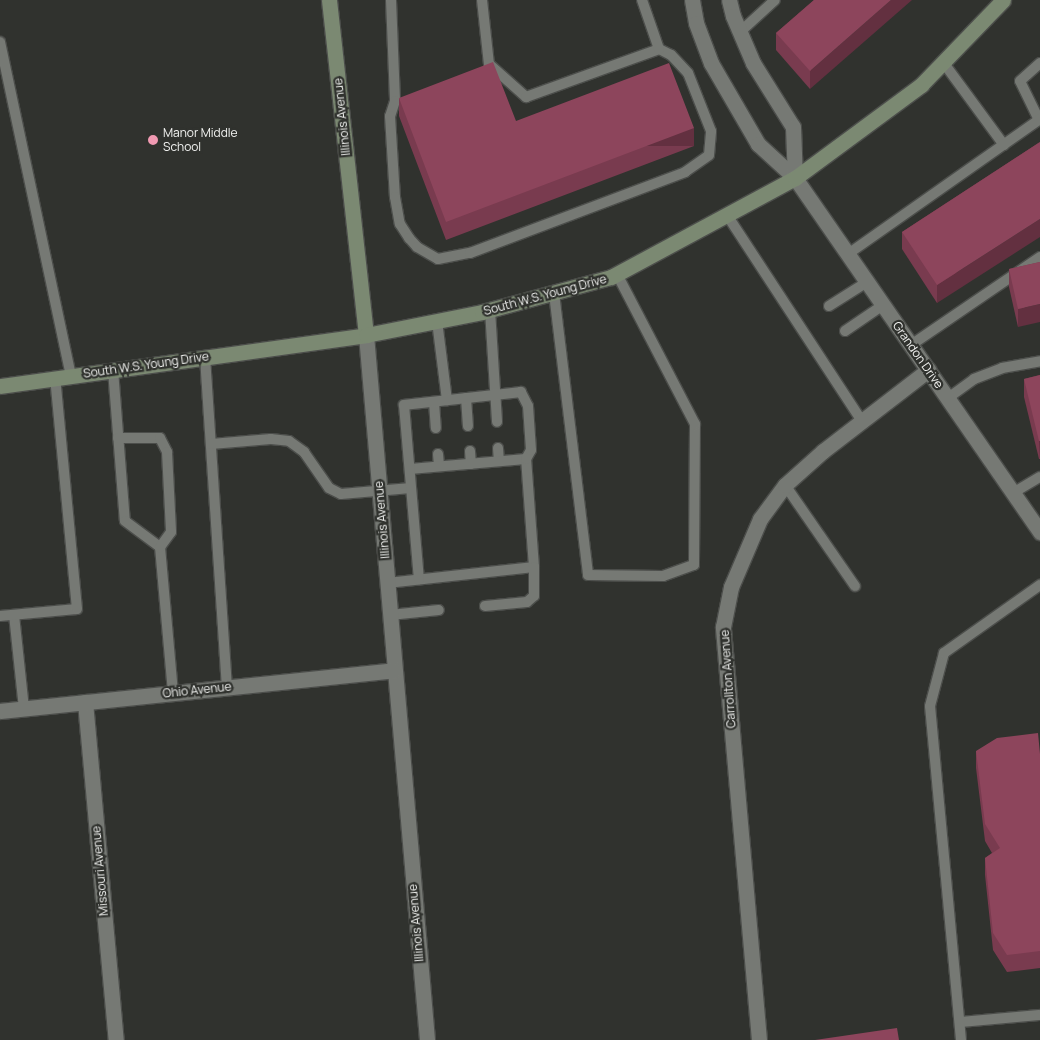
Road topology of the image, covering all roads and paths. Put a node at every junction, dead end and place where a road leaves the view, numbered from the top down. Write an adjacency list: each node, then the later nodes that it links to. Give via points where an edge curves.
1 (329, 0): 28 (main road, Illinois Avenue)
2 (391, 0): 11 (lane, via 399,99 390,116 395,197 400,224 417,247 438,259 470,253 685,172 709,155 711,130 688,73)
3 (482, 0): 11 (lane, via 484,66 526,97)
4 (642, 0): 11 (lane)
5 (692, 0): 16 (street, Grandon Drive, via 696,23 711,63 746,125 758,144)
6 (729, 0): 9 (street)
7 (775, 0): 9 (lane)
8 (1003, 0): 12 (main road, South W.S. Young Drive)
9 (740, 32): 16 (street, via 753,63 793,127)
10 (0, 42): 34 (lane)
11 (659, 49)
12 (943, 62): 15 (lane); 16 (main road, South W.S. Young Drive, via 921,85)
13 (1040, 63): 14 (lane, via 1020,81)
14 (1040, 120): 15 (lane)
15 (1004, 145): 18 (lane)
16 (795, 178): 17 (main road, South W.S. Young Drive); 18 (street, Grandon Drive)
17 (726, 215): 20 (main road, South W.S. Young Drive); 42 (lane, via 804,323)
18 (848, 254): 21 (street, Grandon Drive)
19 (1040, 257): 29 (lane)
20 (617, 274): 22 (main road, South W.S. Young Drive); 22 (lane, via 695,424 694,565 663,576 588,575)
21 (867, 282): 23 (street, Grandon Drive); 24 (lane)
22 (554, 292): 25 (main road, South W.S. Young Drive)
23 (883, 305): 27 (lane); 29 (street, Grandon Drive)
24 (829, 306)
25 (490, 310): 26 (main road, South W.S. Young Drive); 37 (lane)
26 (437, 322): 28 (main road, South W.S. Young Drive); 40 (lane)
27 (845, 331)
28 (366, 335): 30 (main road, South W.S. Young Drive); 59 (street, Illinois Avenue)
29 (911, 345): 33 (street, Grandon Drive)
30 (205, 358): 32 (main road, South W.S. Young Drive); 47 (lane)
31 (1040, 361): 39 (lane, via 1002,368 974,379)
32 (113, 370): 34 (main road, South W.S. Young Drive); 46 (lane)
33 (928, 370): 39 (street, Grandon Drive); 42 (street, Carrollton Avenue)
34 (71, 376): 35 (main road, South W.S. Young Drive)
35 (55, 378): 36 (main road, South W.S. Young Drive); 70 (lane, via 77,609)
36 (0, 386)
37 (496, 395): 38 (lane); 43 (lane); 51 (lane, via 521,392 528,406 531,450)
38 (466, 398): 40 (lane); 44 (lane)
39 (948, 398): 60 (street, Grandon Drive)
40 (447, 400): 41 (lane)
41 (434, 402): 45 (lane); 55 (lane, via 404,405)
42 (862, 421): 57 (street, Carrollton Avenue)
43 (497, 422)
44 (468, 426)
45 (436, 428)
46 (118, 438): 62 (lane, via 125,522); 62 (lane, via 160,438 167,452 171,532)
47 (211, 444): 59 (lane, via 271,439 290,441 304,452 329,488 341,494); 74 (lane)
48 (498, 448): 52 (lane)
49 (470, 451): 53 (lane)
50 (438, 454): 54 (lane)
51 (526, 459): 52 (lane); 63 (lane)
52 (499, 462): 53 (lane)
53 (471, 464): 54 (lane)
54 (439, 466): 55 (lane)
55 (410, 468): 58 (lane)
56 (1040, 477): 60 (lane)
57 (785, 485): 67 (lane); 83 (street, Carrollton Avenue, via 760,519 744,551 731,587 723,627)
58 (411, 488): 59 (lane); 64 (lane)
59 (379, 491): 65 (street, Illinois Avenue)
60 (1013, 493): 61 (street, Grandon Drive)
61 (1040, 532)
62 (160, 547): 75 (lane)
63 (534, 567): 64 (lane); 68 (lane, via 534,596 527,602)
64 (419, 579): 65 (lane)
65 (387, 583): 71 (street, Illinois Avenue)
66 (1040, 585): 80 (lane, via 944,653 930,706)
67 (855, 586)
68 (485, 606)
69 (439, 610): 71 (lane)
70 (14, 615): 72 (lane); 77 (lane)
71 (390, 615): 73 (street, Illinois Avenue)
72 (0, 616)
73 (394, 670): 74 (street, Ohio Avenue); 82 (street, Illinois Avenue)
74 (227, 687): 75 (street, Ohio Avenue)
75 (173, 692): 76 (street, Ohio Avenue)
76 (85, 702): 77 (street, Ohio Avenue); 81 (street, Missouri Avenue)
77 (24, 708): 78 (street, Ohio Avenue)
78 (0, 710)
79 (1040, 1015): 80 (lane)
80 (960, 1022): 84 (lane)
81 (116, 1040)
82 (426, 1040)
83 (759, 1040)
84 (961, 1040)

